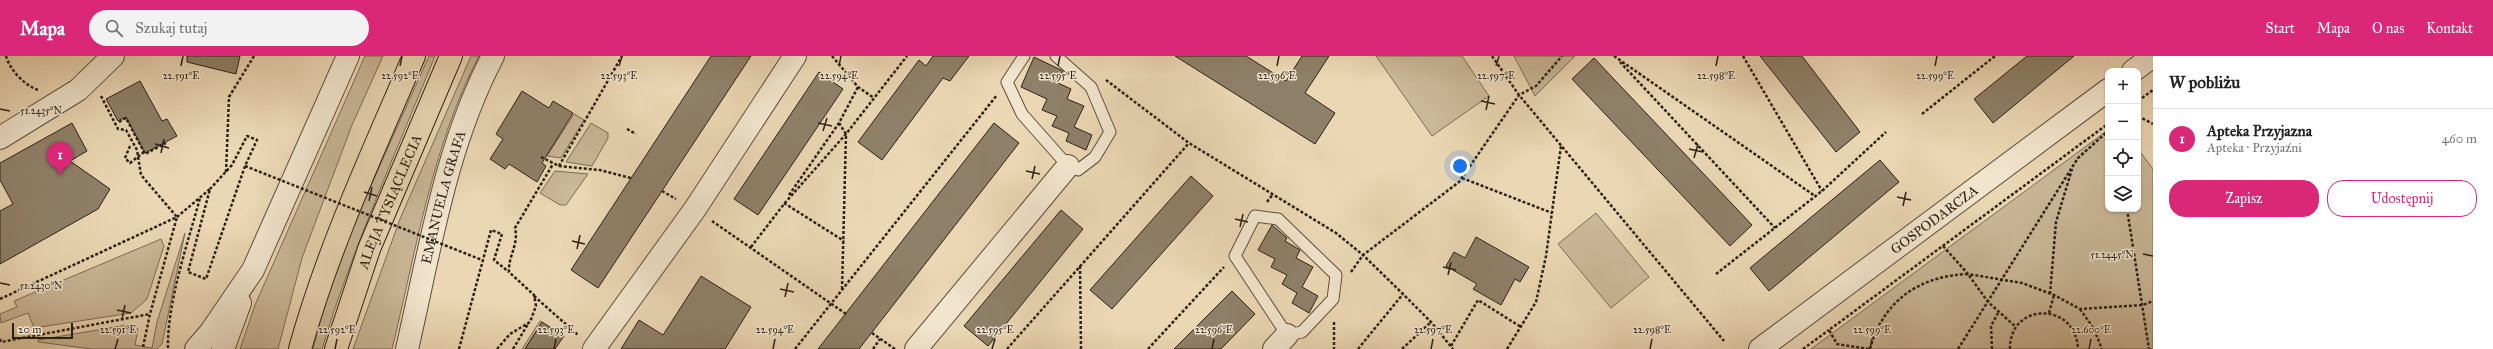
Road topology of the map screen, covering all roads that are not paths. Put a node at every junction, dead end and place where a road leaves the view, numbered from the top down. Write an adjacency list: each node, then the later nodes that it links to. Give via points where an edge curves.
1 (113, 56): 12 (street, via 78,90)
2 (348, 56): 14 (street)
3 (414, 56): 20 (main road, via 334,244 310,310)
4 (451, 56): 21 (main road, ALEJA TYSIĄCLECIA, via 369,249)
5 (493, 56): 17 (street, EMANUELA GRAFA, via 466,114 447,176)
6 (795, 56): 16 (street, via 695,209)
7 (1024, 56): 13 (lane, via 1007,82 1022,114)
8 (1056, 56): 13 (lane, via 1091,87 1110,132 1096,157 1078,170)
9 (2153, 56): 10 (street)
10 (2137, 68)
11 (2105, 92): 23 (street, GOSPODARCZA)
12 (0, 138)
13 (1068, 166): 22 (street)
14 (253, 270): 18 (street); 19 (street)
15 (1280, 342): 15 (lane, via 1235,256 1255,216 1278,219 1336,275 1333,299 1302,332)
16 (589, 344)
17 (408, 347)
18 (196, 349)
19 (223, 349)
20 (300, 349)
21 (336, 349)
22 (916, 349)
23 (1760, 349)

